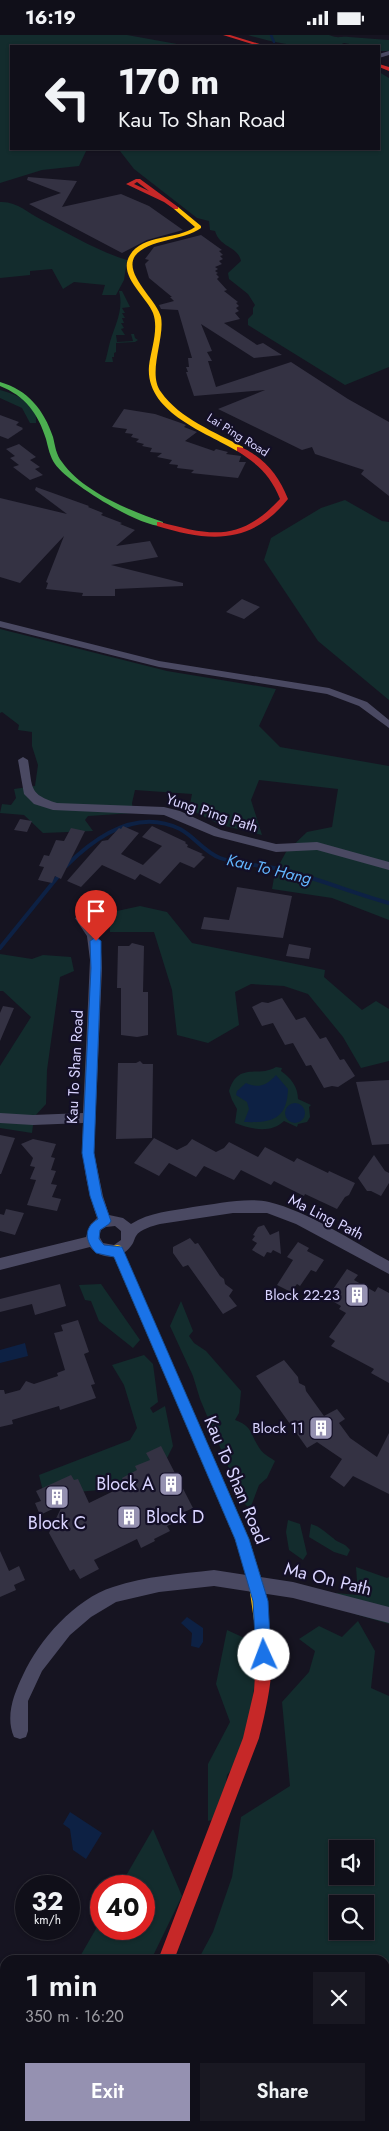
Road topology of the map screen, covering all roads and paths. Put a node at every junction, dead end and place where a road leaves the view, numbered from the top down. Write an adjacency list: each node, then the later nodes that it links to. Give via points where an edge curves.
1 (225, 35): 2 (street)
2 (260, 45)
3 (170, 202): 4 (street, Lai Ping Road, via 199,228 144,246 128,267 157,314 154,388 182,416 247,454 272,474 284,499 270,516 238,533 206,535 184,533 138,517 67,472 53,453 44,421 33,400 12,387)
4 (0, 384)
5 (0, 624): 6 (street, via 159,664 328,691 363,704)
6 (389, 725)
7 (24, 760): 8 (street, Yung Ping Path, via 28,792 38,801 57,807 164,811 218,833 276,848 317,846)
8 (389, 866)
9 (81, 918): 10 (street, Kau To Shan Road, via 92,931 96,952)
10 (89, 1118): 11 (street); 12 (street, Kau To Shan Road, via 91,1175)
11 (0, 1119)
12 (105, 1221): 13 (street, via 118,1221); 14 (street, via 96,1227)
13 (129, 1233): 15 (street, via 127,1243); 17 (street, Ma Ling Path, via 160,1218 233,1207 268,1207 301,1220)
14 (93, 1241): 15 (street, via 100,1249); 16 (street)
15 (117, 1251): 18 (street, Kau To Shan Road, via 242,1539)
16 (0, 1264)
17 (389, 1268)
18 (257, 1583): 19 (street, Ma On Path); 20 (street, Ma On Path, via 214,1578 159,1584 112,1595 85,1611 64,1629 36,1665 20,1700); 21 (street, Kau To Shan Road, via 264,1655 255,1723 241,1768)
19 (389, 1615)
20 (20, 1731)
21 (168, 1955)

